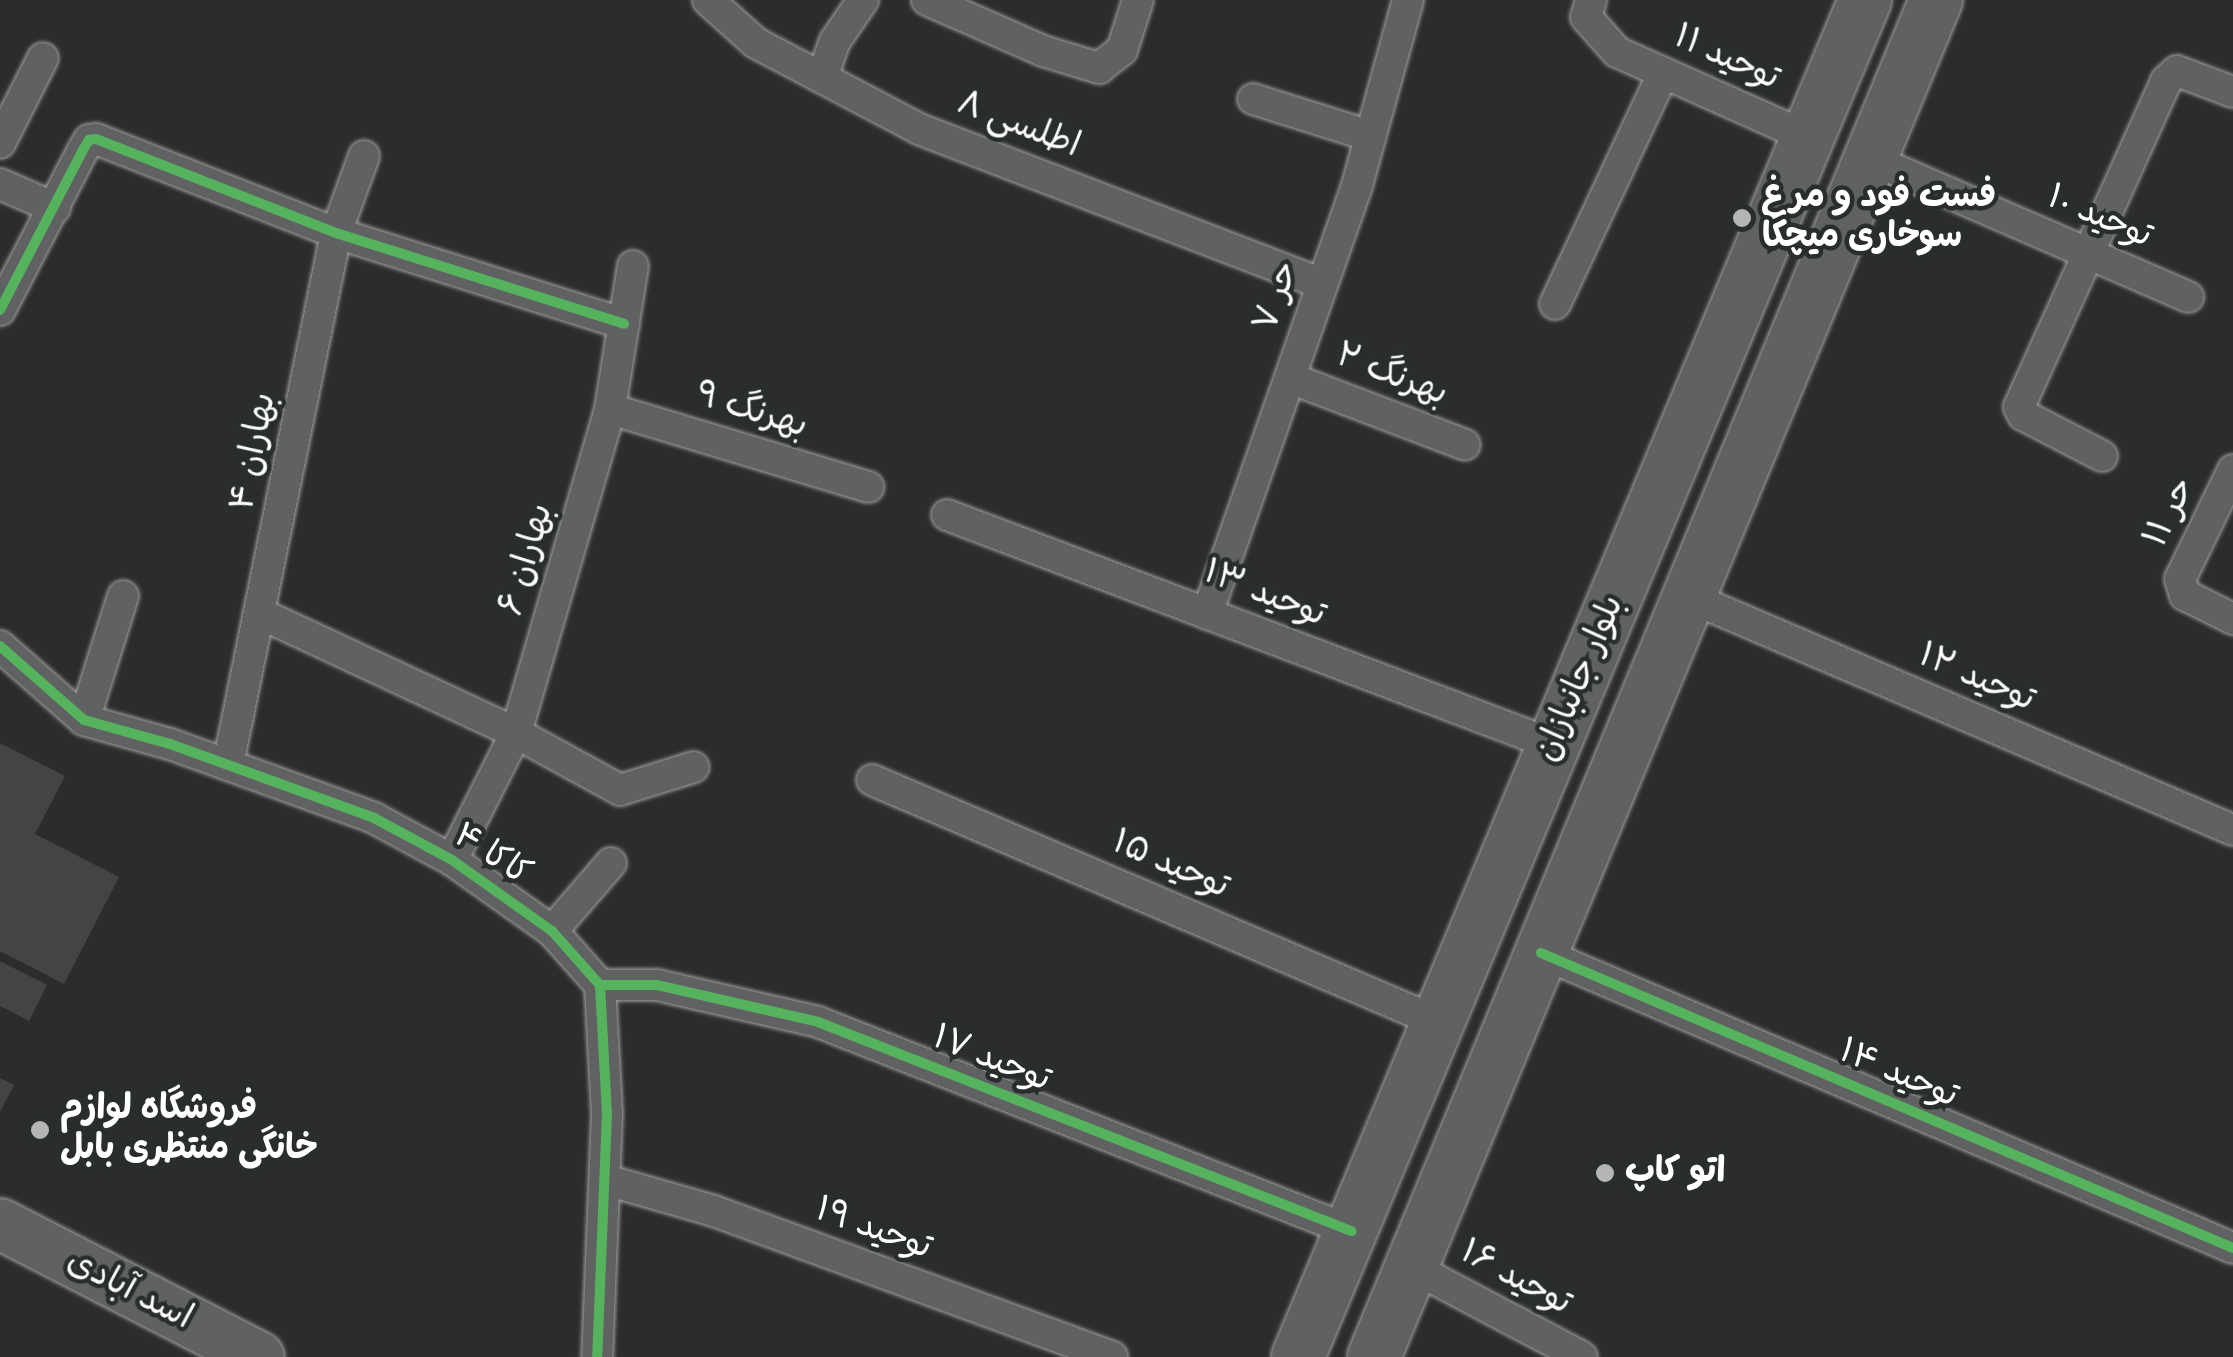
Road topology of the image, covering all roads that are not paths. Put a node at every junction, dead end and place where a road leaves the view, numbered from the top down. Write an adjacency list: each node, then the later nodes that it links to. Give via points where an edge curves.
1 (708, 0): 12 (street, اطلسی ۸, via 756,43)
2 (863, 0): 12 (street)
3 (926, 0): 9 (street)
4 (1138, 0): 9 (street, via 1122,50 1098,68 1043,51)
5 (1408, 0): 15 (street, حر ۷)
6 (1591, 0): 11 (street, توحید ۱۱, via 1586,17 1617,52)
7 (1864, 0): 16 (highway, بلوار جانبازان)
8 (1936, 0): 19 (highway, بلوار جانبازان)
9 (962, 7)
10 (43, 58): 17 (street)
11 (1663, 72): 16 (street, توحید ۱۱); 27 (street)
12 (822, 78): 25 (street, اطلسی ۸, via 919,128)
13 (2233, 92): 23 (street, via 2172,74)
14 (1253, 100): 15 (street)
15 (1370, 136): 25 (street, حر ۷)
16 (1807, 137): 45 (highway, بلوار جانبازان)
17 (0, 143)
18 (364, 156): 22 (street, بهاران ۴)
19 (1871, 159): 23 (street, توحید ۱۰); 38 (highway, بلوار جانبازان)
20 (0, 184): 21 (street)
21 (55, 208): 22 (street, via 89,140); 28 (street)
22 (336, 234): 29 (street); 39 (street, بهاران ۴)
23 (2086, 253): 26 (street, توحید ۱۰); 33 (street, via 2019,411)
24 (633, 266): 29 (street, بهاران ۶)
25 (1322, 284): 30 (street, حر ۷)
26 (2188, 297)
27 (1555, 304)
28 (0, 310)
29 (624, 324): 31 (street, بهاران ۶)
30 (1290, 378): 32 (street, بهرنگ ۲); 40 (street, حر ۷)
31 (610, 409): 35 (street, بهرنگ ۹); 44 (street, بهاران ۶)
32 (1465, 444)
33 (2102, 456)
34 (2233, 470): 41 (street, حر ۱۱, via 2180,579 2186,595)
35 (870, 487)
36 (948, 515): 40 (street, توحید ۱۳)
37 (123, 596): 43 (street)
38 (1689, 596): 49 (street, توحید ۱۲); 53 (highway, بلوار جانبازان)
39 (261, 614): 44 (street); 46 (street, بهاران ۴)
40 (1207, 614): 45 (street, توحید ۱۳)
41 (2233, 619)
42 (0, 646): 43 (street, کاکا ۴)
43 (84, 720): 46 (street, کاکا ۴)
44 (516, 733): 47 (street, via 620,790); 50 (street, بهاران ۶)
45 (1554, 745): 55 (highway, بلوار جانبازان)
46 (228, 765): 50 (street, کاکا ۴, via 374,818)
47 (694, 767)
48 (872, 780): 55 (street, توحید ۱۵)
49 (2233, 830)
50 (452, 860): 52 (street, کاکا ۴)
51 (611, 863): 52 (street)
52 (552, 931): 54 (street, کاکا ۴)
53 (1541, 953): 59 (street, توحید ۱۴); 60 (highway, بلوار جانبازان)
54 (600, 985): 56 (street); 58 (street, توحید ۱۷, via 657,985 818,1022)
55 (1438, 1022): 58 (highway, بلوار جانبازان)
56 (606, 1180): 62 (street); 63 (street, توحید ۱۹, via 714,1211)
57 (0, 1224): 61 (main road, اسد آبادی)
58 (1350, 1231): 64 (highway, بلوار جانبازان)
59 (2233, 1248)
60 (1412, 1267): 65 (highway, بلوار جانبازان); 66 (street, توحید ۱۶)
61 (248, 1355)
62 (597, 1357)
63 (1112, 1357)
64 (1298, 1357)
65 (1374, 1357)
66 (1582, 1357)

